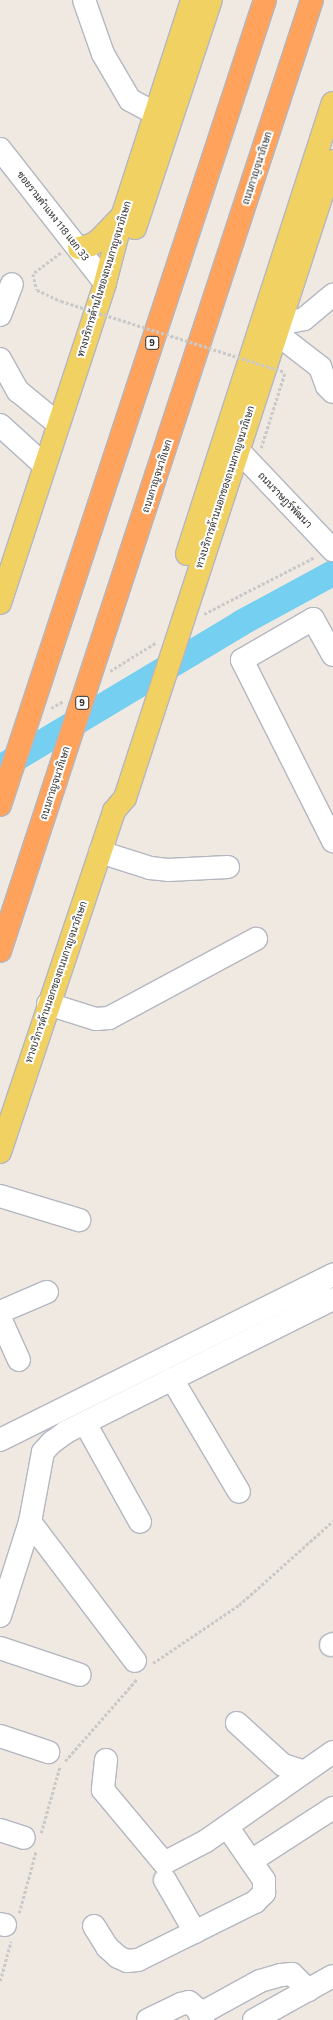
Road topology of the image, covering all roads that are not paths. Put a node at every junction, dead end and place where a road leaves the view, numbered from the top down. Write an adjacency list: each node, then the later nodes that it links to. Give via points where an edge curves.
1 (84, 0): 7 (street, via 103,54 130,100)
2 (192, 0): 7 (main road, ทางบริการด้านในของถนนกาญจนาภิเษก)
3 (211, 0): 14 (main road, via 131,240)
4 (265, 0): 29 (highway, 9)
5 (312, 0): 34 (highway, ถนนกาญจนาภิเษก / 9)
6 (333, 103): 8 (main road)
7 (156, 114): 12 (main road, ทางบริการด้านในของถนนกาญจนาภิเษก)
8 (331, 119): 26 (main road, via 285,245)
9 (0, 149): 13 (street, ซอยรามคำแหง 118 แยก 33)
10 (333, 161): 11 (main road, ทางบริการด้านนอกของถนนกาญจนาภิเษก)
11 (328, 190): 18 (main road, ทางบริการด้านนอกของถนนกาญจนาภิเษก)
12 (124, 214): 13 (main road, via 91,246); 14 (main road, ทางบริการด้านในของถนนกาญจนาภิเษก)
13 (77, 245): 14 (street, ซอยรามคำแหง 118 แยก 33)
14 (105, 283): 21 (main road, ทางบริการด้านในของถนนกาญจนาภิเษก)
15 (12, 284): 17 (street)
16 (333, 295): 18 (street, via 308,317)
17 (0, 315)
18 (278, 329): 20 (street, via 320,367 327,386); 23 (main road, ทางบริการด้านนอกของถนนกาญจนาภิเษก)
19 (0, 358): 21 (street, via 18,391)
20 (333, 392)
21 (57, 423): 24 (main road, ทางบริการด้านในของถนนกาญจนาภิเษก)
22 (0, 425): 24 (street)
23 (238, 450): 25 (street, ถนนราษฏร์พัฒนา); 26 (main road, ทางบริการด้านนอกของถนนกาญจนาภิเษก)
24 (44, 465): 27 (main road, ทางบริการด้านในของถนนกาญจนาภิเษก)
25 (328, 541)
26 (183, 593): 31 (main road, ทางบริการด้านนอกของถนนกาญจนาภิเษก, via 134,745 111,794 114,811)
27 (0, 603)
28 (333, 654): 30 (street, via 313,620 242,660)
29 (0, 805)
30 (333, 841)
31 (100, 852): 32 (street, via 150,868 168,870); 35 (main road, ทางบริการด้านนอกของถนนกาญจนาภิเษก)
32 (228, 866)
33 (256, 939): 35 (street, via 109,1018 96,1019)
34 (0, 951)
35 (48, 1004): 36 (main road, ทางบริการด้านนอกของถนนกาญจนาภิเษก)
36 (0, 1152)
37 (0, 1196): 38 (street)
38 (79, 1220)
39 (333, 1275): 47 (street)
40 (47, 1292): 42 (street)
41 (333, 1299): 45 (street)
42 (0, 1312)
43 (0, 1318): 44 (street)
44 (18, 1360)
45 (172, 1379): 46 (street); 48 (street)
46 (85, 1423): 49 (street, via 50,1443 44,1452); 50 (street)
47 (0, 1440)
48 (239, 1492)
49 (30, 1522): 51 (street); 53 (street)
50 (140, 1522)
51 (0, 1616)
52 (0, 1648): 54 (street)
53 (141, 1667)
54 (80, 1675)
55 (237, 1723): 60 (street, via 283,1765)
56 (0, 1736): 57 (street)
57 (48, 1752)
58 (333, 1752): 60 (street)
59 (106, 1760): 60 (street, via 103,1790 164,1863 206,1841)
60 (304, 1772)
61 (333, 1808): 65 (street)
62 (0, 1830): 64 (street)
63 (233, 1835): 65 (street)
64 (34, 1839)
65 (251, 1861): 68 (street, via 264,1880 264,1893 255,1902)
66 (165, 1880): 68 (street)
67 (94, 1926): 68 (street, via 107,1947 118,1957 128,1961 138,1960)
68 (195, 1932)
69 (333, 1976): 70 (street)
70 (308, 1990): 71 (street, via 292,1974 281,1975 260,1981); 73 (street)
71 (201, 2017): 72 (street, via 189,2002)
72 (148, 2020)
73 (254, 2020)

